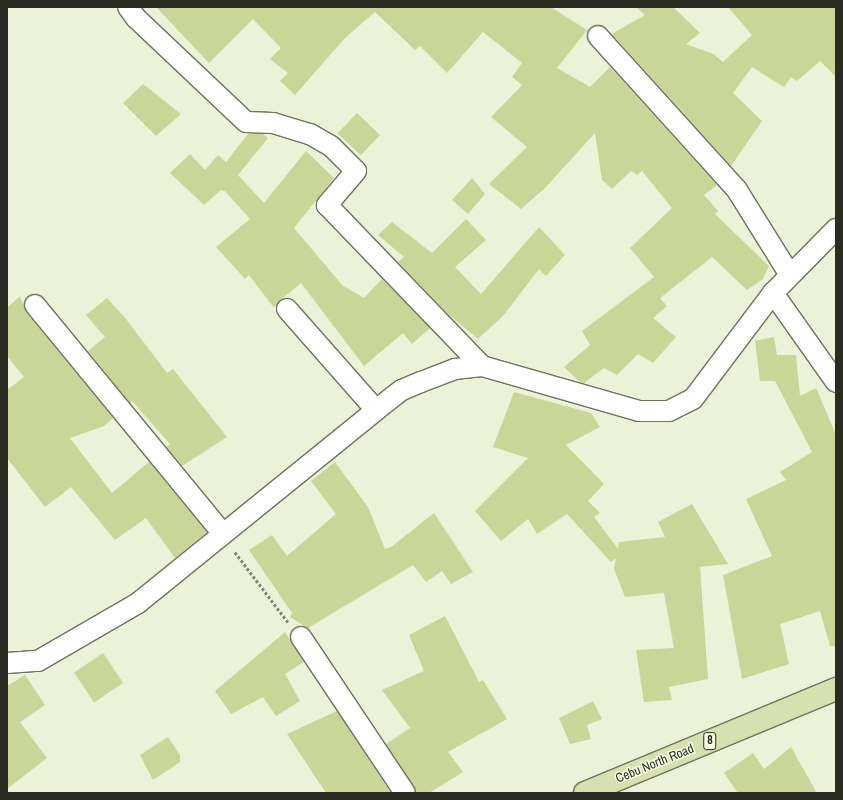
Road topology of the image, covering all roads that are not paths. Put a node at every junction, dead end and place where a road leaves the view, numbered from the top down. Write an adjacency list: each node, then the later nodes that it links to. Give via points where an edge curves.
1 (128, 7): 8 (street, via 136,18 246,122 273,123 310,134 331,146 356,171 327,205)
2 (598, 36): 4 (street, via 737,190)
3 (836, 229): 4 (street)
4 (790, 275): 5 (street)
5 (774, 294): 8 (street, via 693,400 669,411 639,411); 9 (street)
6 (35, 305): 11 (street)
7 (287, 309): 10 (street)
8 (482, 366): 10 (street, via 455,368 421,382 402,390)
9 (836, 382)
10 (376, 410): 11 (street)
11 (222, 532): 13 (street, via 138,603 38,661)
12 (301, 637): 15 (street)
13 (7, 663)
14 (836, 689): 16 (main road, Cebu North Road / 8)
15 (405, 793)
16 (585, 793)

